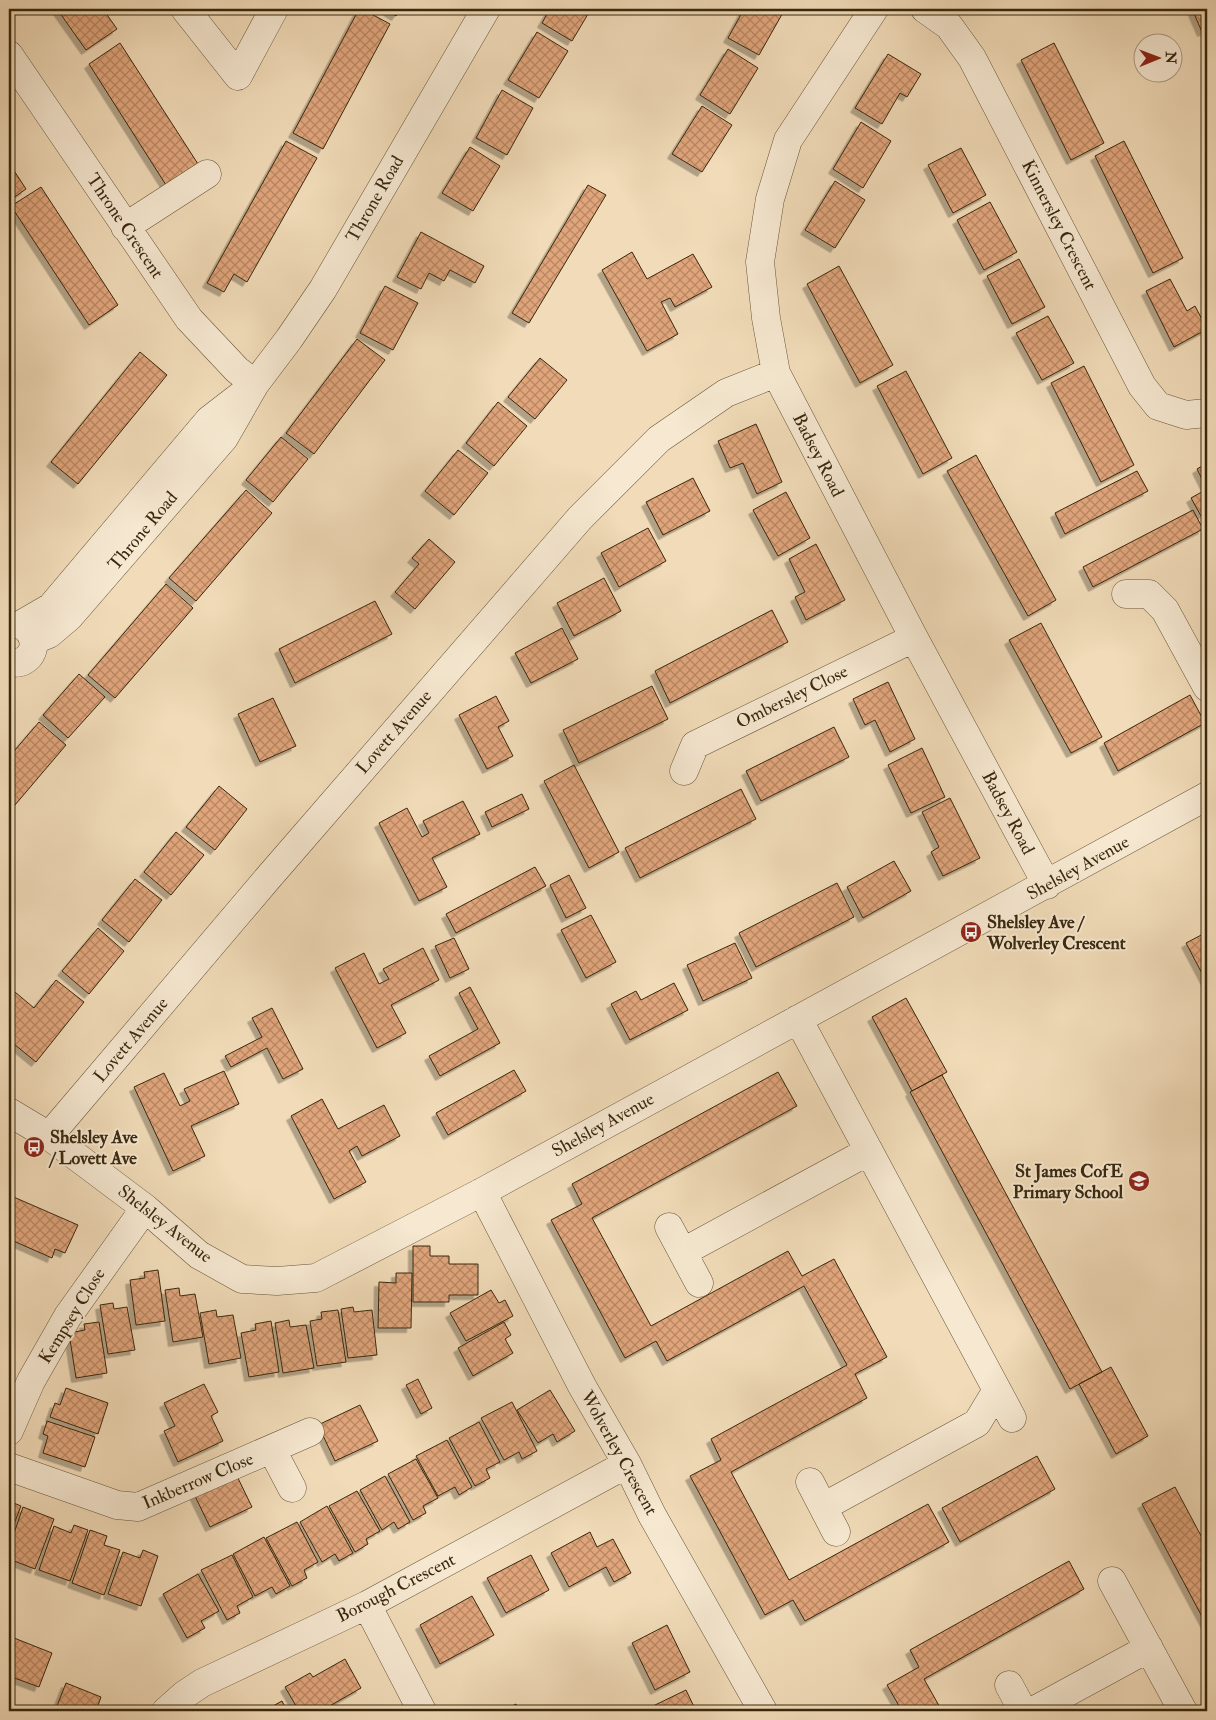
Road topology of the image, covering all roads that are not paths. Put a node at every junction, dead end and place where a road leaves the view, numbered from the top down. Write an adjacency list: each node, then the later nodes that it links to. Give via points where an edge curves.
1 (185, 9): 2 (street, via 238,76)
2 (274, 9)
3 (486, 9): 10 (street, Throne Road, via 323,289)
4 (874, 9): 9 (street, Badsey Road, via 788,140 770,199 760,262)
5 (925, 9): 11 (street, Kinnersley Crescent, via 949,26 972,58 1142,386 1158,406 1186,415)
6 (9, 55): 8 (street, Throne Crescent)
7 (207, 174): 8 (street)
8 (125, 227): 10 (street, Throne Crescent, via 188,319)
9 (776, 373): 14 (street, Badsey Road); 22 (street, Lovett Avenue, via 726,393 659,439 580,518)
10 (255, 384): 13 (street, Throne Road, via 224,438 69,618 49,634)
11 (1207, 413)
12 (1126, 594): 16 (street, via 1149,594 1165,610)
13 (21, 630): 15 (street, Throne Road, via 34,647 29,657)
14 (914, 638): 17 (street, Ombersley Close, via 695,744); 19 (street, Badsey Road)
15 (11, 669)
16 (1207, 687)
17 (684, 771)
18 (1207, 796): 19 (street, Shelsley Avenue)
19 (1047, 885): 20 (street, Shelsley Avenue)
20 (798, 1019): 23 (street); 24 (street, Shelsley Avenue)
21 (9, 1112): 22 (street, Shelsley Avenue)
22 (49, 1136): 25 (street, Shelsley Avenue)
23 (869, 1151): 27 (street); 29 (street)
24 (482, 1192): 25 (street, Shelsley Avenue, via 316,1278 277,1281 242,1279 199,1255); 34 (street, Wolverley Crescent, via 582,1386)
25 (145, 1208): 31 (street, Kempsey Close, via 68,1316 31,1381)
26 (670, 1227): 27 (street)
27 (683, 1252): 28 (street)
28 (699, 1283)
29 (997, 1390): 30 (street); 38 (street, via 977,1423)
30 (1012, 1418)
31 (9, 1431)
32 (310, 1432): 33 (street, Inkberrow Close)
33 (272, 1450): 35 (street, Inkberrow Close, via 138,1507 117,1505); 37 (street, Inkberrow Close)
34 (627, 1464): 41 (street, Borough Crescent); 46 (street, Wolverley Crescent, via 652,1515)
35 (9, 1467)
36 (810, 1482): 38 (street)
37 (292, 1488)
38 (823, 1507): 39 (street)
39 (836, 1532)
40 (1112, 1580): 42 (street)
41 (367, 1605): 44 (street, Borough Crescent, via 202,1683); 45 (street)
42 (1149, 1648): 48 (street); 49 (street)
43 (1009, 1685): 47 (street)
44 (166, 1711)
45 (422, 1711)
46 (763, 1711)
47 (1023, 1711)
48 (1033, 1711)
49 (1183, 1711)

